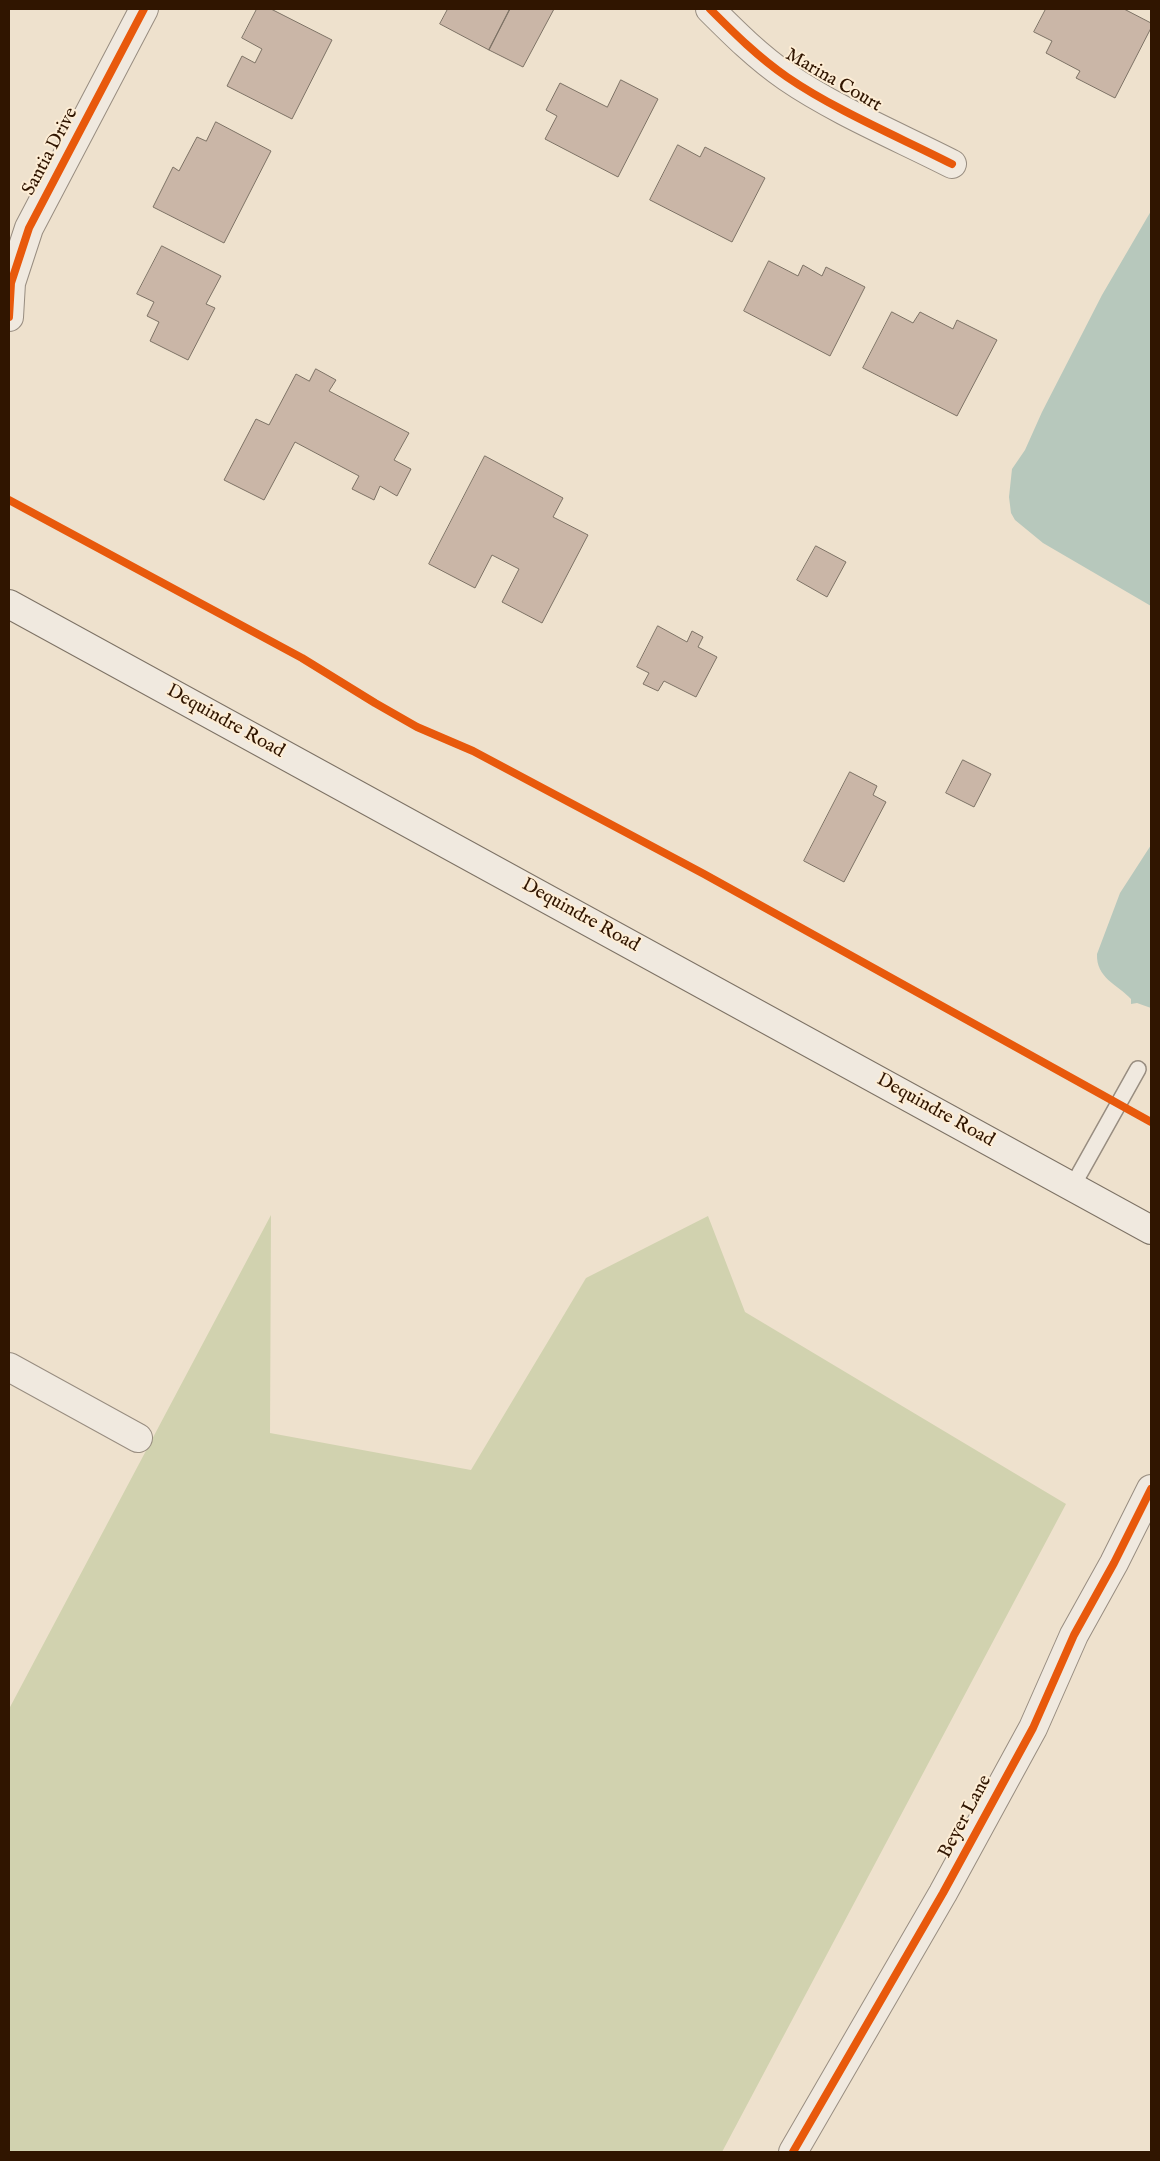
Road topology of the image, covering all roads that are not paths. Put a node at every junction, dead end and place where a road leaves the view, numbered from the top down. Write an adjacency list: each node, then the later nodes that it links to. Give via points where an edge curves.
1 (144, 9): 4 (street, Santia Drive, via 29,228 11,283)
2 (710, 9): 3 (street, Marina Court, via 750,48 788,77)
3 (952, 164)
4 (9, 317)
5 (9, 604): 7 (street, Dequindre Road)
6 (1138, 1069): 7 (lane)
7 (1072, 1186): 8 (street, Dequindre Road)
8 (1151, 1230)
9 (9, 1367): 10 (street)
10 (138, 1438)
11 (1151, 1489): 12 (street, Beyer Lane, via 1074,1635 1033,1728)
12 (793, 2152)

